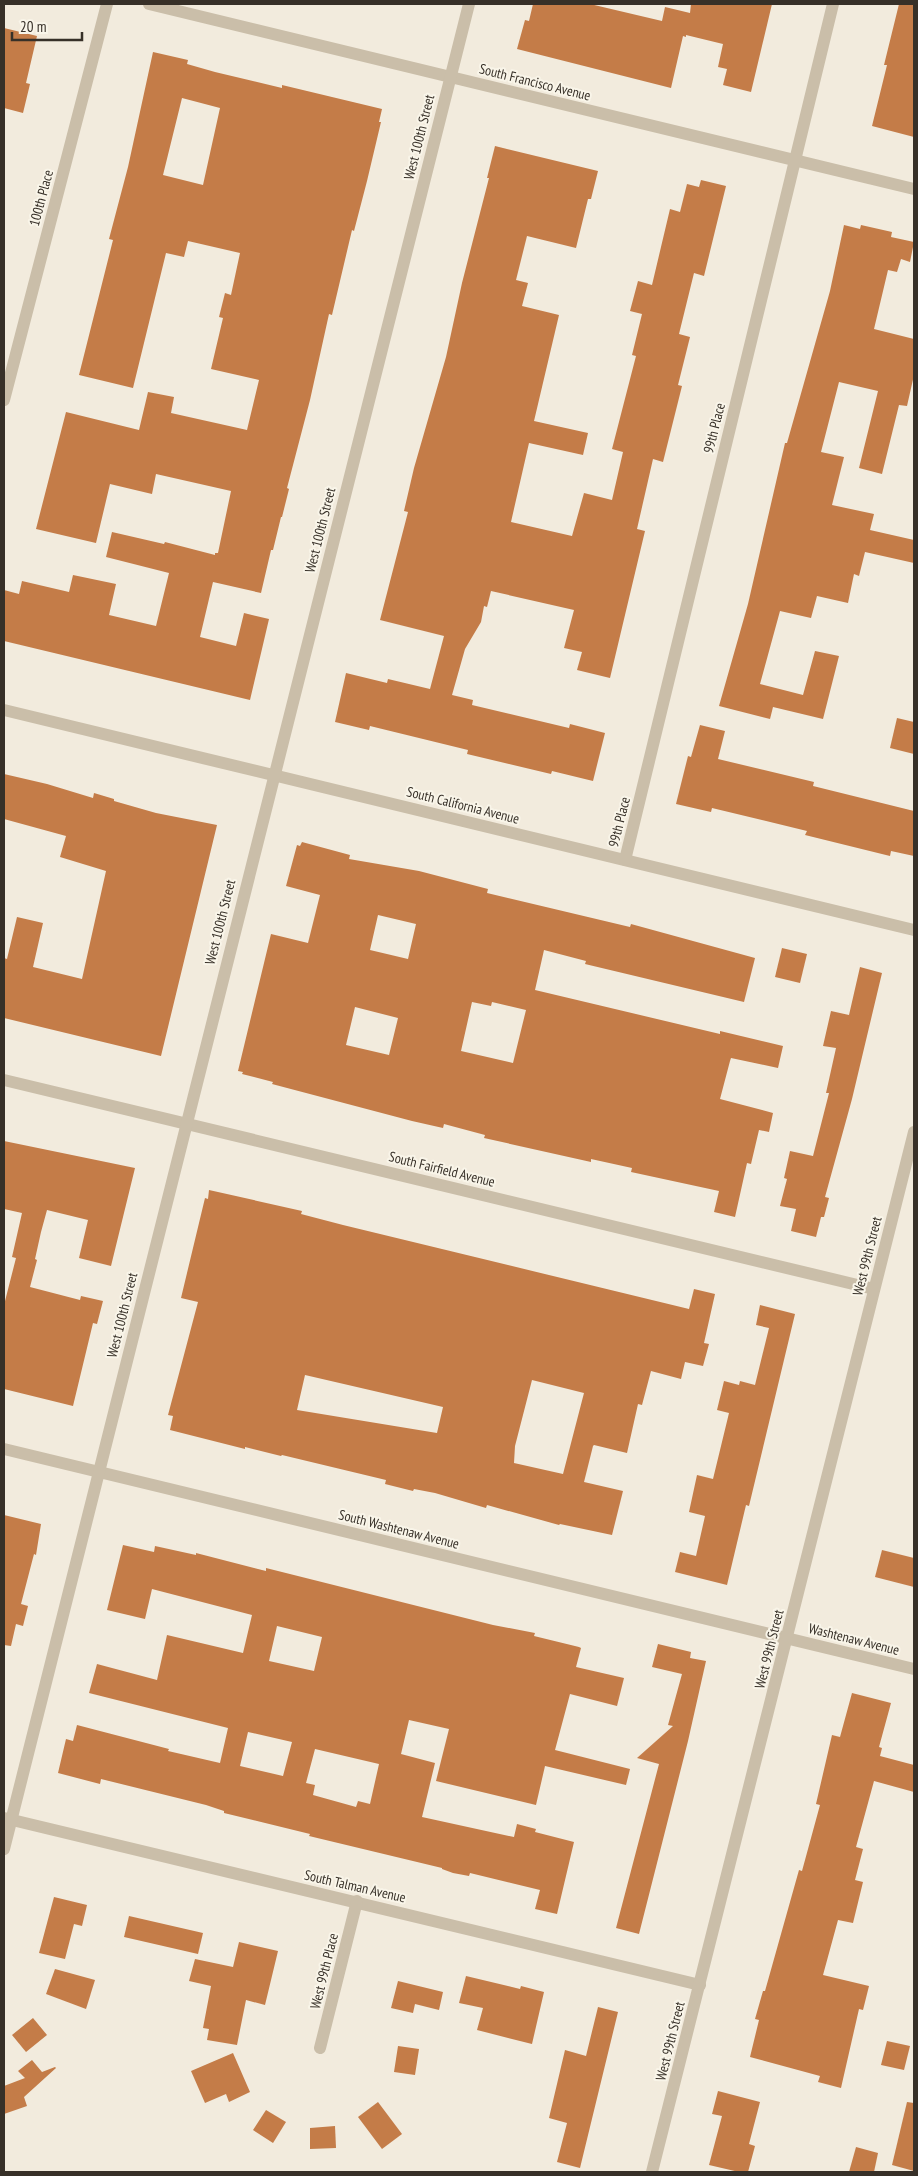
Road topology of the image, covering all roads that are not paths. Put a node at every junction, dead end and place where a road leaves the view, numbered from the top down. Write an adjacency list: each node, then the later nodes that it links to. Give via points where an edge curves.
1 (107, 4): 8 (street, 100th Place)
2 (149, 4): 5 (street, South Francisco Avenue)
3 (469, 4): 5 (street, West 100th Street)
4 (834, 4): 6 (street, 99th Place)
5 (450, 76): 6 (street, South Francisco Avenue); 10 (street, West 100th Street)
6 (795, 160): 7 (street, South Francisco Avenue); 11 (street, 99th Place)
7 (914, 189)
8 (4, 400)
9 (4, 710): 10 (street, South California Avenue)
10 (273, 775): 11 (street, South California Avenue); 14 (street, West 100th Street)
11 (625, 860): 12 (street, South California Avenue)
12 (914, 930)
13 (4, 1080): 14 (street, South Fairfield Avenue)
14 (185, 1123): 16 (street, South Fairfield Avenue); 18 (street, West 100th Street)
15 (914, 1132): 16 (street, West 99th Street)
16 (874, 1289): 19 (street, West 99th Street)
17 (4, 1449): 18 (street, South Washtenaw Avenue)
18 (99, 1472): 19 (street, South Washtenaw Avenue); 21 (street, West 100th Street)
19 (787, 1638): 20 (street, Washtenaw Avenue); 24 (street, West 99th Street)
20 (914, 1669)
21 (7, 1819): 22 (street, West 100th Street); 23 (street, South Talman Avenue)
22 (4, 1849)
23 (357, 1902): 24 (street, South Talman Avenue); 25 (street, West 99th Place)
24 (700, 1985): 26 (street, West 99th Street)
25 (320, 2048)
26 (652, 2172)

